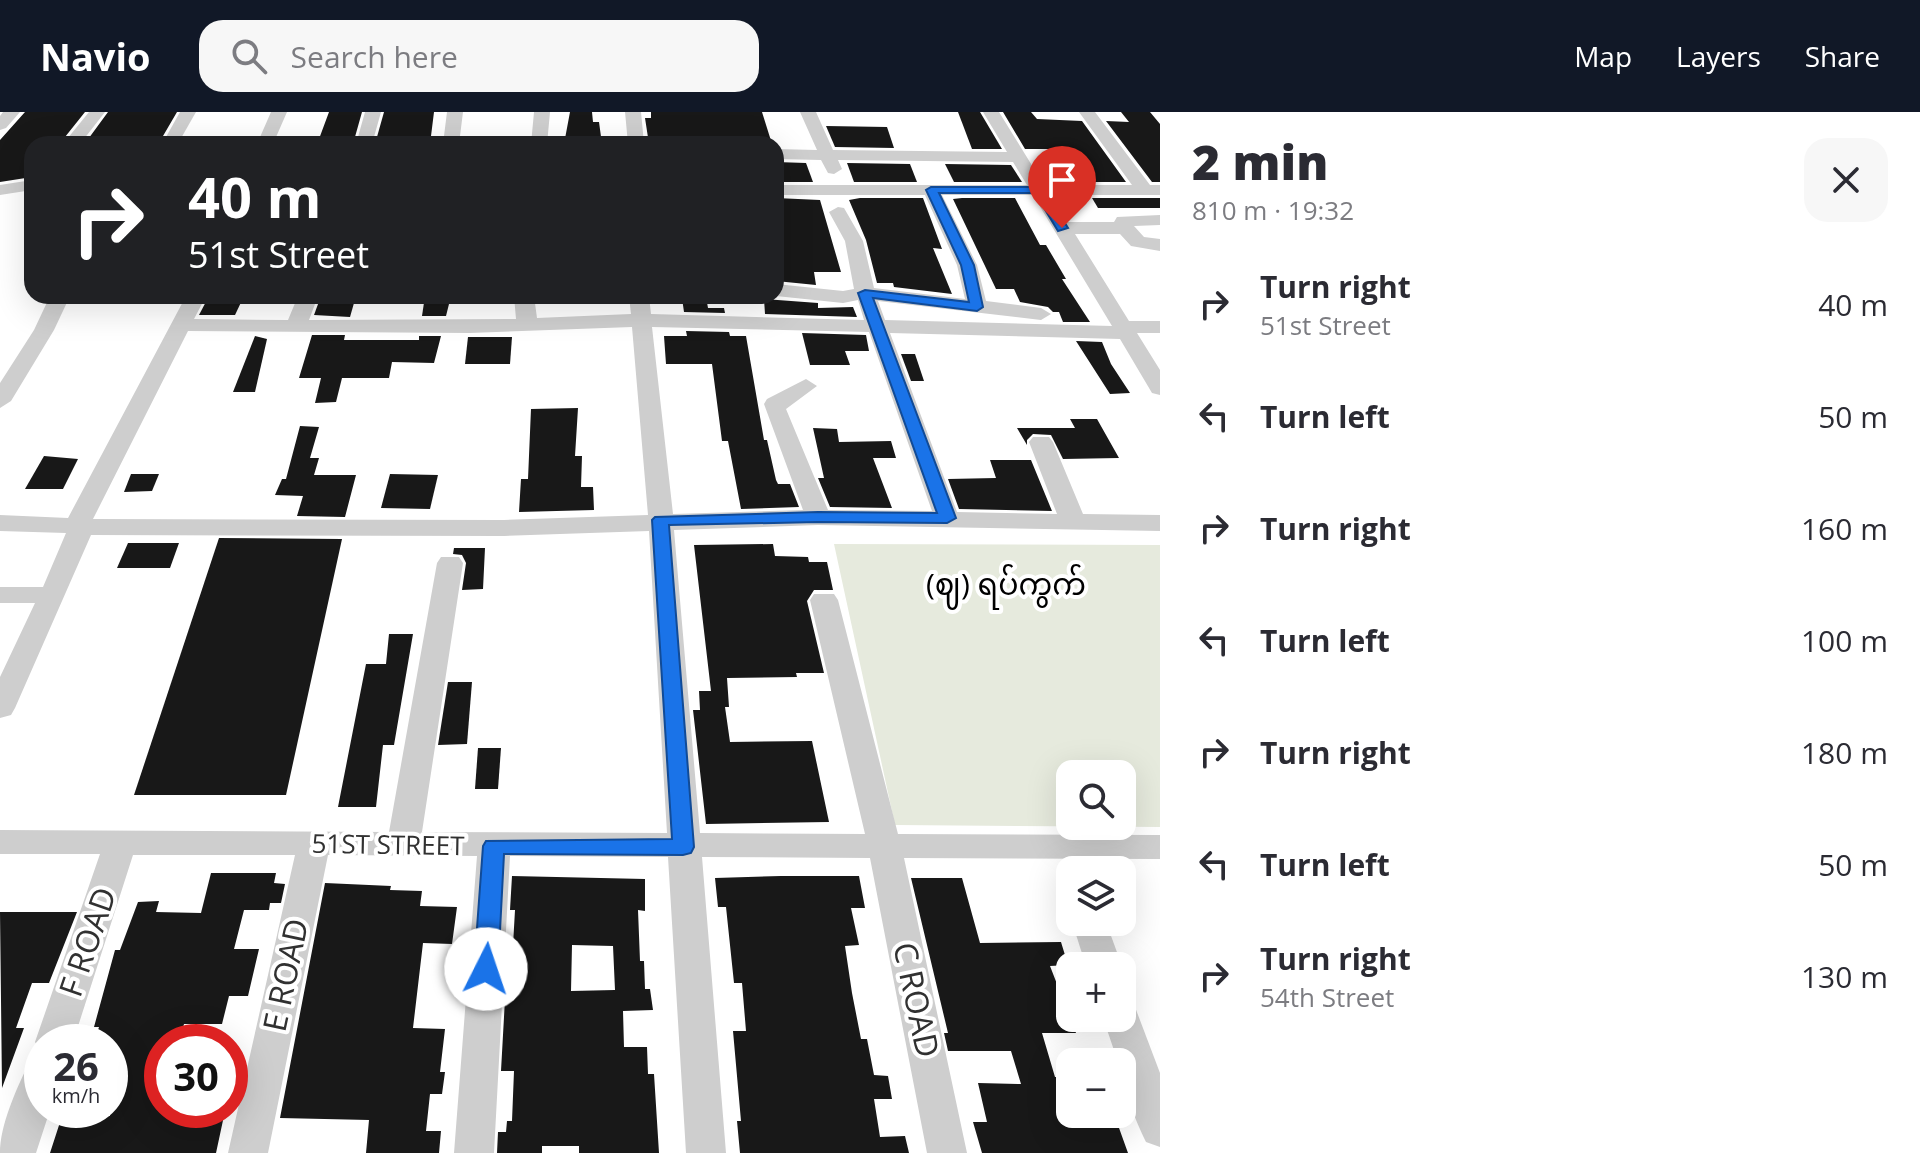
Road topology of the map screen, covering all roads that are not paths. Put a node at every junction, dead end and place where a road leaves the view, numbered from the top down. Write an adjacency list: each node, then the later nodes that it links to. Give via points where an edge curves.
1 (12, 112): 12 (street)
2 (97, 112): 13 (street)
3 (188, 112): 14 (street)
4 (279, 112): 15 (street)
5 (373, 112): 16 (street)
6 (455, 112): 17 (street)
7 (542, 112): 18 (street)
8 (633, 112): 19 (street)
9 (808, 112): 21 (street)
10 (991, 112): 23 (street)
11 (1087, 112): 30 (street)
12 (0, 125)
13 (78, 136)
14 (175, 136)
15 (268, 136)
16 (366, 136)
17 (452, 136)
18 (540, 136)
19 (635, 136)
20 (784, 154): 21 (street)
21 (828, 155): 22 (street); 27 (street)
22 (923, 156): 23 (street); 28 (street)
23 (1018, 157): 29 (street)
24 (24, 186): 25 (street)
25 (0, 190)
26 (784, 190): 27 (street)
27 (843, 190): 28 (street)
28 (935, 190): 29 (street); 42 (street, via 967,265)
29 (1038, 190): 30 (street); 33 (street)
30 (1152, 190)
31 (838, 212): 37 (street, via 854,241)
32 (1160, 220): 34 (street, via 1123,221)
33 (1062, 228): 34 (street); 48 (street)
34 (1125, 228): 35 (street, via 1138,242)
35 (1160, 245)
36 (784, 291): 37 (street, via 843,297)
37 (865, 293): 42 (street); 47 (street)
38 (56, 304): 52 (street)
39 (192, 304): 44 (street)
40 (305, 304): 46 (street)
41 (525, 304): 45 (street)
42 (977, 307): 48 (street)
43 (640, 308): 45 (street); 47 (street); 56 (street)
44 (183, 325): 46 (street); 60 (street)
45 (527, 325): 46 (street)
46 (296, 326)
47 (877, 326): 48 (street); 55 (street)
48 (1122, 327): 49 (street); 51 (street)
49 (1160, 327)
50 (806, 386): 54 (street, via 780,400 775,409)
51 (1160, 388)
52 (0, 401)
53 (1041, 442): 57 (street)
54 (818, 517): 55 (street); 56 (street)
55 (947, 518): 57 (street)
56 (661, 520): 60 (street, via 504,528); 71 (street)
57 (1073, 521): 59 (street)
58 (0, 523): 60 (street)
59 (1160, 523)
60 (76, 527): 63 (street, via 77,542)
61 (450, 563): 69 (street)
62 (0, 595): 63 (street)
63 (53, 595): 65 (street)
64 (824, 600): 73 (street, C ROAD)
65 (0, 708)
66 (0, 842): 67 (street, 51ST STREET)
67 (121, 842): 68 (street, 51ST STREET); 76 (street, F ROAD)
68 (314, 843): 69 (street, 51ST STREET); 81 (street, E ROAD)
69 (403, 846): 70 (street, 51ST STREET)
70 (494, 846): 71 (street, 51ST STREET); 82 (street)
71 (683, 847): 73 (street, 51ST STREET); 83 (street)
72 (1160, 847): 74 (street, 51ST STREET)
73 (885, 848): 75 (street, 51ST STREET); 84 (street, C ROAD)
74 (1090, 856)
75 (1056, 858)
76 (60, 1024)
77 (1127, 1032): 79 (street)
78 (25, 1128): 80 (street)
79 (1160, 1130)
80 (16, 1153)
81 (248, 1153)
82 (474, 1153)
83 (706, 1153)
84 (947, 1153)

